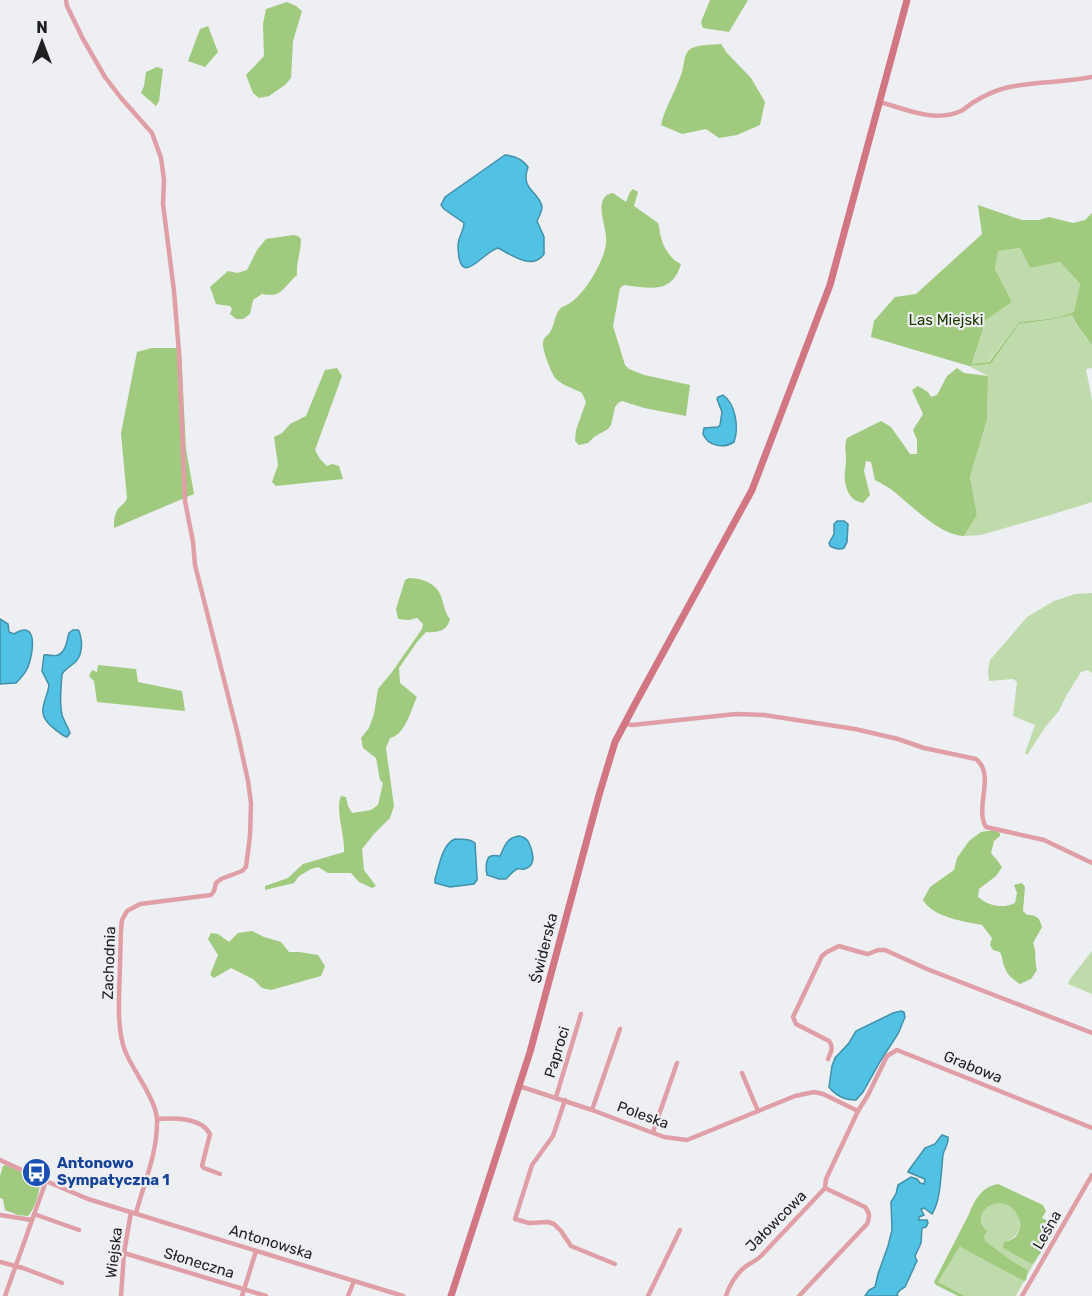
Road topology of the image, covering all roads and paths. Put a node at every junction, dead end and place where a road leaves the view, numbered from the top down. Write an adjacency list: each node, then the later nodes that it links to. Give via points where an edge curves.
1 (66, 0): 20 (street, Zachodnia, via 105,77 152,134 161,158 179,353 186,501 195,565 251,803 248,857 242,871 221,879 212,895 140,904 127,911 122,920 121,1037)
2 (907, 0): 4 (street, Świderska)
3 (1092, 77): 4 (street, via 1003,88 953,113 923,114)
4 (880, 102): 5 (street, Świderska, via 830,285 752,490)
5 (625, 724): 6 (street, via 736,714 764,716 855,729 976,759 984,777 982,822 986,827 1044,840); 13 (street, Świderska, via 606,769)
6 (1092, 863)
7 (581, 1014): 15 (street, Paproci)
8 (620, 1029): 17 (street)
9 (1092, 1033): 10 (street, via 885,950 868,954 839,946 822,956 793,1017 796,1024 829,1041 832,1050)
10 (828, 1059)
11 (676, 1063): 22 (street)
12 (742, 1073): 18 (street)
13 (519, 1086): 15 (street, Poleska); 47 (street, Świderska)
14 (868, 1095): 19 (street, Jałowcowa); 21 (street, Grabowa, via 887,1056 897,1050)
15 (556, 1097): 16 (street, Poleska)
16 (564, 1100): 17 (street, Poleska); 36 (street, via 553,1136 532,1165 515,1219 554,1224 571,1246)
17 (592, 1110): 22 (street, Poleska)
18 (758, 1111): 19 (street, Poleska, via 814,1092); 22 (street, Poleska, via 687,1140)
19 (858, 1111): 27 (street, Jałowcowa)
20 (157, 1119): 24 (street, via 204,1126 210,1134 202,1166); 28 (street, Zachodnia, via 153,1152)
21 (1092, 1128)
22 (653, 1132)
23 (0, 1160): 26 (street, Antonowska)
24 (220, 1174)
25 (1092, 1175): 51 (street, Leśna)
26 (46, 1181): 28 (street, Antonowska); 30 (street)
27 (825, 1188): 49 (street, Jałowcowa, via 744,1268); 50 (street, via 865,1207 869,1220)
28 (134, 1213): 33 (street, Antonowska); 34 (street, Wiejska)
29 (0, 1215): 30 (street)
30 (33, 1217): 31 (street); 37 (street)
31 (80, 1230)
32 (680, 1230): 48 (street)
33 (256, 1251): 38 (street, Antonowska); 40 (street)
34 (124, 1253): 40 (street, Słoneczna); 42 (street, Wiejska)
35 (0, 1263): 37 (street)
36 (615, 1264)
37 (16, 1267): 39 (street); 41 (street)
38 (354, 1281): 45 (street); 46 (street, Antonowska)
39 (62, 1283)
40 (244, 1289): 43 (street); 44 (street, Słoneczna)
41 (5, 1296)
42 (122, 1296)
43 (242, 1296)
44 (266, 1296)
45 (348, 1296)
46 (403, 1296)
47 (451, 1296)
48 (648, 1296)
49 (726, 1296)
50 (799, 1296)
51 (1022, 1296)

